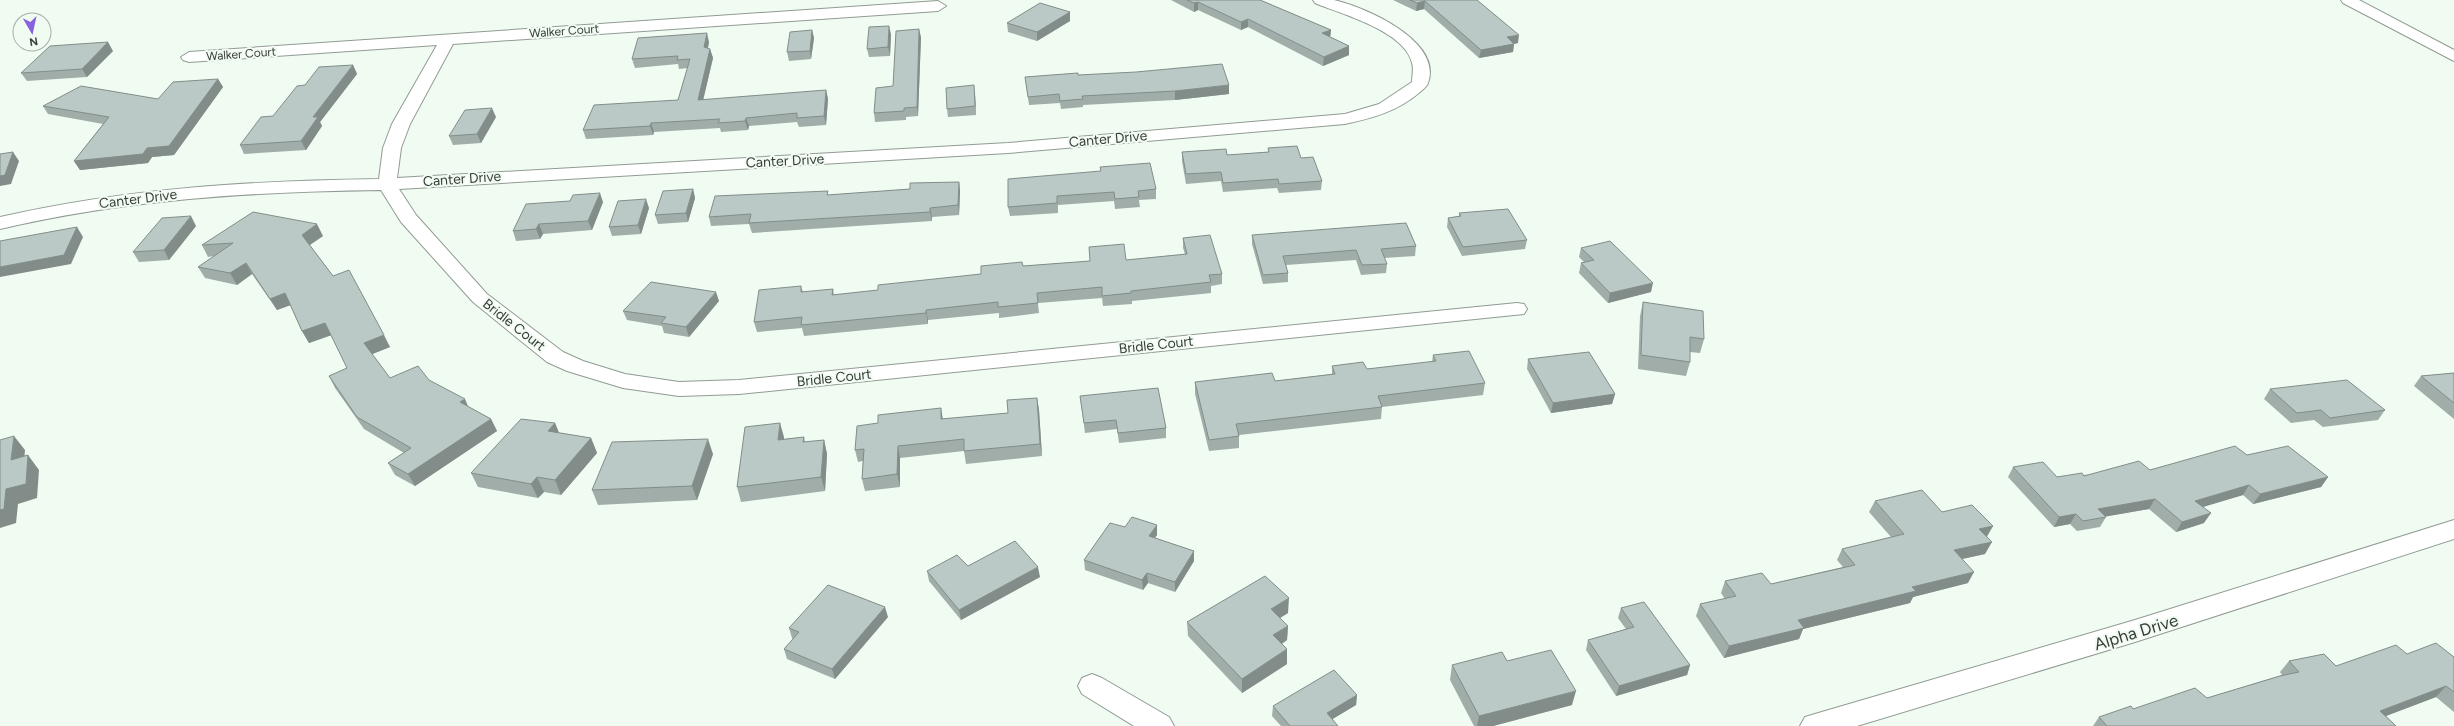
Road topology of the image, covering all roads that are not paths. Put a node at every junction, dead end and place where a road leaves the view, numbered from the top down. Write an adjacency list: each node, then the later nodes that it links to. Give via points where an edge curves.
1 (1320, 0): 7 (street, Canter Drive, via 1367,19 1409,42 1420,62 1420,83 1400,101 1385,109 1345,119 1008,148)
2 (2348, 0): 5 (street)
3 (938, 6): 4 (street, Walker Court)
4 (448, 39): 6 (street, Walker Court); 7 (street, via 401,124 392,148)
5 (2454, 56)
6 (189, 57)
7 (387, 184): 8 (street, Canter Drive, via 321,185 156,195); 9 (street, Bridle Court, via 408,218 480,298 555,357 623,381 679,389 739,388)
8 (0, 223)
9 (1517, 309)
10 (2454, 529): 13 (street, Alpha Drive, via 2313,577 2017,669)
11 (1092, 686): 12 (street)
12 (1159, 726)
13 (1814, 726)

